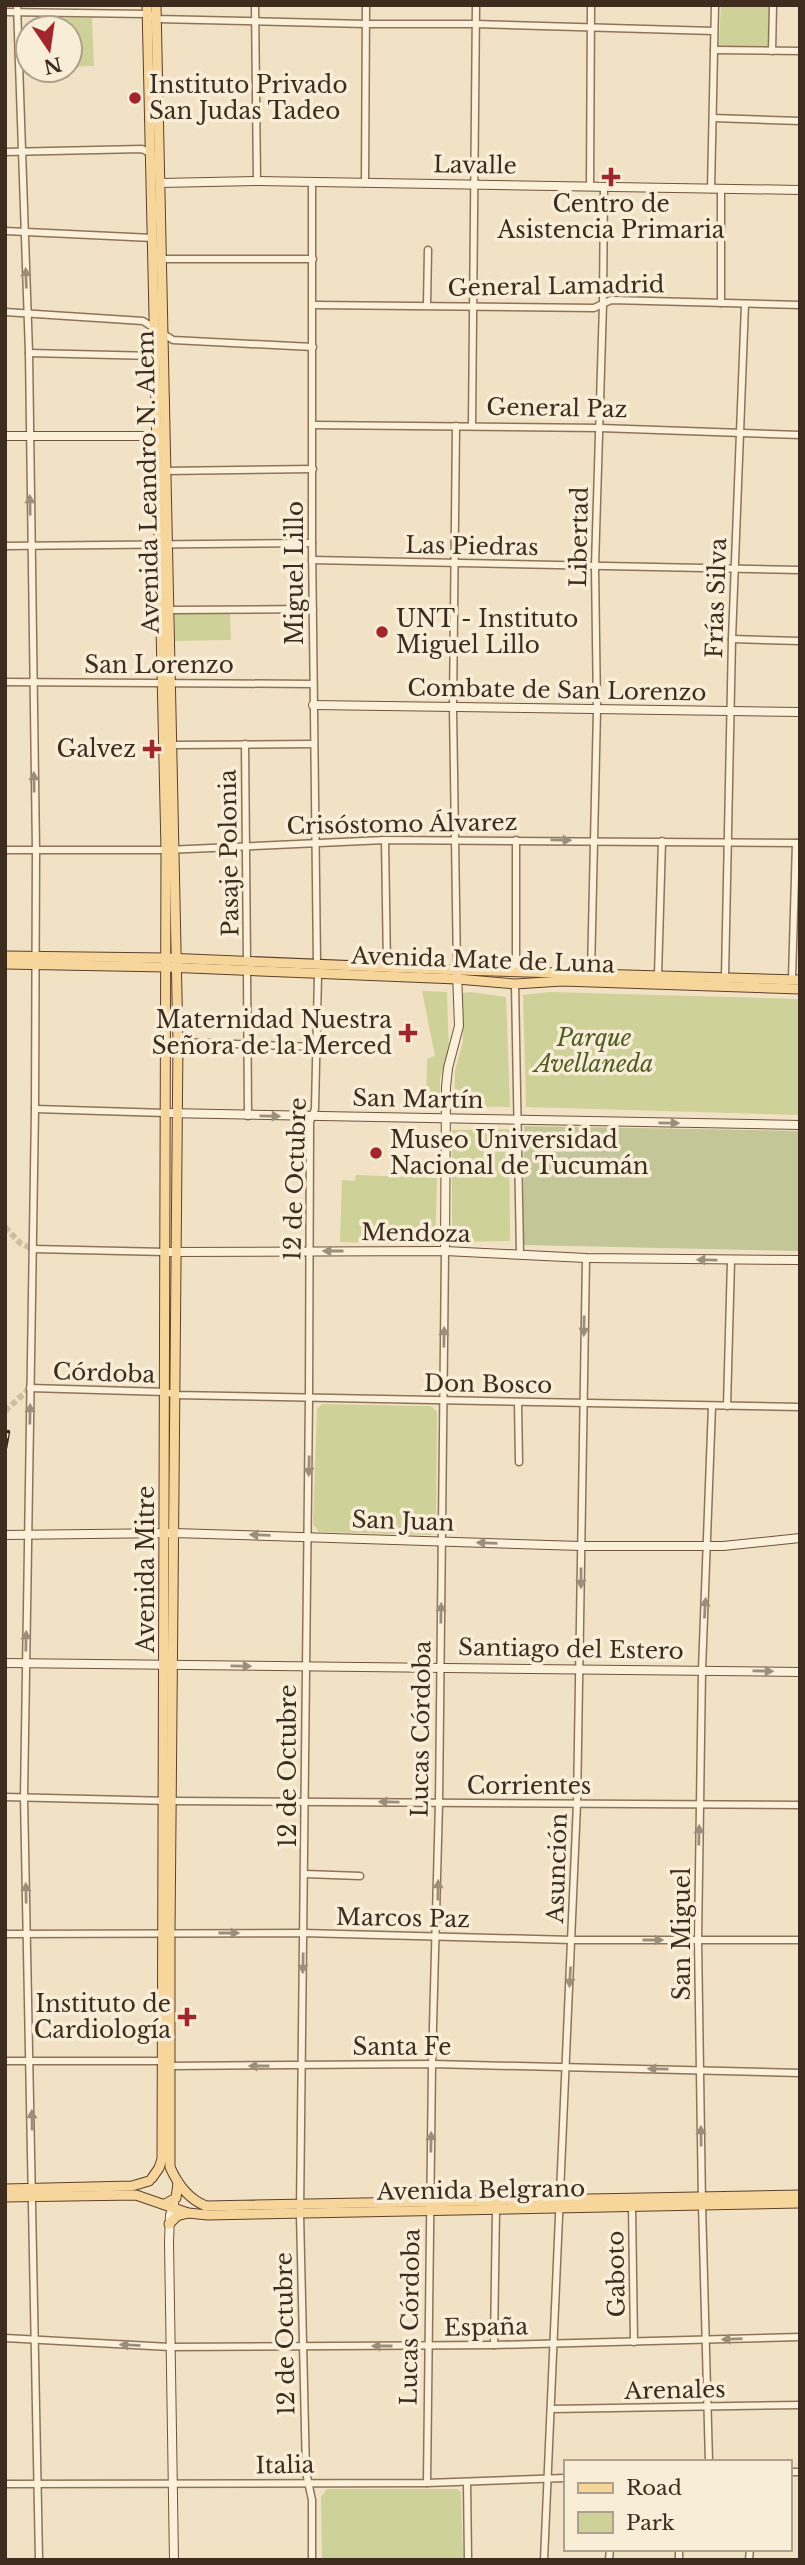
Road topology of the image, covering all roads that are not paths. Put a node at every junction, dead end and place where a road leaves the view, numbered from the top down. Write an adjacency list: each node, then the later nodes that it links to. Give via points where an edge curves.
1 (156, 5): 11 (main road, Avenida Leandro N. Alem)
2 (255, 5): 12 (street)
3 (366, 5): 13 (street)
4 (475, 5): 14 (street)
5 (591, 5): 15 (street)
6 (715, 5): 16 (street)
7 (773, 5): 18 (street)
8 (17, 8): 9 (street); 10 (street); 23 (street)
9 (147, 9): 11 (street); 24 (main road, Avenida Leandro N. Alem)
10 (5, 12)
11 (157, 19): 12 (street); 25 (main road, Avenida Leandro N. Alem)
12 (255, 22): 13 (street); 26 (street)
13 (366, 24): 14 (street); 29 (street)
14 (475, 24): 15 (street); 30 (street)
15 (591, 28): 16 (street); 31 (street)
16 (714, 31): 17 (street)
17 (714, 50): 18 (street); 20 (street)
18 (772, 51): 19 (street)
19 (800, 51)
20 (712, 118): 21 (street); 33 (street)
21 (800, 121)
22 (5, 152): 23 (street)
23 (21, 152): 24 (street, via 142,149); 38 (street)
24 (151, 153): 25 (street); 34 (main road, Avenida Leandro N. Alem)
25 (160, 162): 28 (main road, Avenida Leandro N. Alem)
26 (257, 181): 27 (street, Lavalle); 28 (street, Lavalle)
27 (312, 182): 29 (street, Lavalle); 42 (street, Miguel Lillo)
28 (160, 183): 34 (street); 41 (main road, Avenida Leandro N. Alem)
29 (365, 183): 30 (street, Lavalle)
30 (475, 184): 31 (street, Lavalle); 49 (street)
31 (590, 186): 32 (street, Lavalle)
32 (604, 186): 33 (street, Lavalle); 44 (street, Libertad)
33 (712, 189): 35 (street, Lavalle)
34 (152, 190): 39 (main road, Avenida Leandro N. Alem)
35 (722, 190): 36 (street, Lavalle); 43 (street)
36 (800, 190)
37 (5, 231): 38 (street)
38 (24, 232): 39 (street); 51 (street, one-way to 38)
39 (153, 238): 52 (main road, Avenida Leandro N. Alem)
40 (428, 250): 47 (street)
41 (162, 259): 42 (street); 52 (main road, Avenida Leandro N. Alem)
42 (313, 259): 46 (street, Miguel Lillo)
43 (721, 303): 44 (street, General Lamadrid, via 611,300); 45 (street, General Lamadrid)
44 (603, 304): 49 (street, General Lamadrid, via 594,308); 59 (street, Libertad)
45 (745, 304): 48 (street, General Lamadrid); 60 (street, Frías Silva)
46 (314, 305): 47 (street, General Lamadrid); 53 (street, Miguel Lillo)
47 (427, 305): 49 (street, General Lamadrid)
48 (800, 305)
49 (474, 306): 57 (street)
50 (5, 312): 51 (street)
51 (28, 312): 52 (street, via 143,321); 54 (street)
52 (159, 330): 53 (street, via 173,340); 55 (main road, Avenida Leandro N. Alem); 64 (main road, Avenida Leandro N. Alem)
53 (313, 347): 56 (street, Miguel Lillo)
54 (29, 353): 55 (street); 63 (street)
55 (156, 356): 64 (main road, Avenida Leandro N. Alem)
56 (313, 425): 58 (street, General Paz); 65 (street, Miguel Lillo)
57 (472, 425): 58 (street, General Paz); 59 (street, General Paz)
58 (456, 426): 72 (street)
59 (600, 428): 60 (street, General Paz); 73 (street, Libertad)
60 (740, 433): 61 (street, General Paz); 74 (street, Frías Silva)
61 (800, 435)
62 (5, 436): 63 (street)
63 (29, 436): 64 (street); 70 (street, one-way to 63)
64 (161, 436): 66 (main road, Avenida Leandro N. Alem)
65 (313, 469): 66 (street); 67 (street, Miguel Lillo)
66 (163, 471): 68 (main road, Avenida Leandro N. Alem)
67 (312, 542): 68 (street); 71 (street, Miguel Lillo)
68 (164, 544): 70 (street); 77 (main road, Avenida Leandro N. Alem); 82 (main road, Avenida Leandro N. Alem)
69 (5, 546): 70 (street)
70 (31, 546): 81 (street)
71 (312, 560): 72 (street, Las Piedras); 76 (street, Miguel Lillo)
72 (453, 562): 73 (street, Las Piedras); 85 (street)
73 (595, 566): 74 (street, Las Piedras); 86 (street, Libertad)
74 (735, 569): 75 (street, Las Piedras); 78 (street, Frías Silva)
75 (800, 570)
76 (313, 609): 77 (street); 83 (street, Miguel Lillo)
77 (170, 610): 82 (main road, Avenida Leandro N. Alem)
78 (732, 639): 79 (street); 87 (street, Frías Silva)
79 (800, 641)
80 (5, 682): 81 (street, San Lorenzo)
81 (32, 682): 82 (street, San Lorenzo); 102 (street, one-way to 81)
82 (166, 682): 83 (street, San Lorenzo); 91 (main road, Avenida Leandro N. Alem); 103 (main road, Avenida Leandro N. Alem)
83 (313, 684): 84 (street, Miguel Lillo)
84 (313, 705): 85 (street, Combate de San Lorenzo); 90 (street, Miguel Lillo)
85 (453, 707): 86 (street, Combate de San Lorenzo); 92 (street)
86 (597, 710): 87 (street, Combate de San Lorenzo); 96 (street, Libertad)
87 (731, 712): 88 (street, Combate de San Lorenzo); 98 (street, Frías Silva)
88 (800, 712)
89 (245, 744): 90 (street); 91 (street); 100 (street, Pasaje Polonia)
90 (314, 744): 95 (street, Miguel Lillo)
91 (172, 745): 103 (main road, Avenida Leandro N. Alem)
92 (454, 839): 93 (street, Crisóstomo Álvarez); 94 (street, Crisóstomo Álvarez); 118 (street)
93 (385, 840): 95 (street, Crisóstomo Álvarez); 113 (street)
94 (516, 840): 96 (street, Crisóstomo Álvarez, one-way to 96); 116 (street)
95 (317, 841): 100 (street, Crisóstomo Álvarez); 115 (street, Miguel Lillo)
96 (594, 841): 97 (street, Crisóstomo Álvarez); 117 (street, Libertad)
97 (662, 841): 98 (street, Crisóstomo Álvarez); 119 (street)
98 (727, 842): 99 (street, Crisóstomo Álvarez); 120 (street, Frías Silva)
99 (798, 843): 121 (street)
100 (247, 845): 103 (street, Crisóstomo Álvarez); 112 (street, Pasaje Polonia)
101 (5, 850): 102 (street, Crisóstomo Álvarez)
102 (36, 850): 103 (street, Crisóstomo Álvarez); 107 (street)
103 (170, 850): 104 (main road, Avenida Leandro N. Alem); 105 (main road, Avenida Leandro N. Alem)
104 (176, 940): 108 (main road, via 181,953); 110 (main road, Avenida Leandro N. Alem)
105 (166, 943): 109 (main road); 110 (main road, Avenida Leandro N. Alem)
106 (5, 956): 107 (main road)
107 (36, 960): 109 (main road); 111 (main road); 129 (street)
108 (196, 960): 110 (main road, Avenida Mate de Luna); 112 (main road, Avenida Mate de Luna)
109 (147, 962): 110 (main road); 124 (main road)
110 (171, 963): 114 (main road, Avenida Mate de Luna); 124 (main road, Avenida Mitre); 125 (main road, Avenida Mitre)
111 (5, 964)
112 (247, 966): 114 (main road, Avenida Mate de Luna); 115 (main road, Avenida Mate de Luna); 127 (street, Pasaje Polonia)
113 (387, 967): 115 (main road, Avenida Mate de Luna); 118 (main road, Avenida Mate de Luna)
114 (205, 969): 125 (main road, via 182,975)
115 (317, 969): 118 (main road, Avenida Mate de Luna); 128 (street, 12 de Octubre)
116 (516, 971): 117 (main road, Avenida Mate de Luna); 118 (main road, Avenida Mate de Luna)
117 (591, 973): 119 (main road, Avenida Mate de Luna)
118 (457, 974): 122 (main road, Avenida Mate de Luna); 134 (street, Lucas Córdoba, via 459,1026 447,1075)
119 (658, 975): 120 (main road, Avenida Mate de Luna)
120 (725, 977): 121 (main road, Avenida Mate de Luna)
121 (796, 979)
122 (515, 984): 123 (main road, Avenida Mate de Luna, via 562,981); 135 (street)
123 (800, 989)
124 (166, 990): 130 (main road, Avenida Mitre)
125 (177, 991): 126 (main road, Avenida Mitre)
126 (178, 1042): 127 (street); 131 (main road, Avenida Mitre)
127 (247, 1044): 128 (street); 132 (street, Pasaje Polonia)
128 (316, 1047): 133 (street, 12 de Octubre)
129 (35, 1109): 130 (street, San Martín); 137 (street)
130 (167, 1113): 131 (street, San Martín); 140 (main road, Avenida Mitre)
131 (178, 1114): 132 (street, San Martín); 140 (main road, Avenida Mitre)
132 (248, 1115): 133 (street, San Martín, one-way to 133)
133 (312, 1117): 134 (street, San Martín); 138 (street, 12 de Octubre)
134 (445, 1119): 135 (street, San Martín); 139 (street, Lucas Córdoba)
135 (519, 1121): 136 (street, San Martín, one-way to 136); 141 (street)
136 (800, 1125)
137 (33, 1249): 140 (street, Mendoza); 145 (street)
138 (310, 1251): 139 (street, Mendoza, one-way to 138); 140 (street, Mendoza); 147 (street, 12 de Octubre)
139 (445, 1251): 141 (street, Mendoza); 148 (street, Lucas Córdoba, one-way to 139)
140 (171, 1252): 146 (main road, Avenida Mitre)
141 (520, 1254): 142 (street, Mendoza)
142 (586, 1258): 144 (street, Mendoza, one-way to 142); 150 (street, Asunción, one-way to 150)
143 (800, 1260): 144 (street, Mendoza)
144 (732, 1261): 152 (street)
145 (30, 1388): 146 (street, Córdoba); 157 (street, one-way to 145)
146 (171, 1394): 147 (street, Don Bosco); 155 (main road, Avenida Mitre)
147 (309, 1398): 148 (street, Don Bosco); 158 (street, 12 de Octubre, one-way to 158)
148 (443, 1400): 149 (street, Don Bosco); 160 (street, Lucas Córdoba)
149 (518, 1402): 150 (street, Don Bosco); 154 (street)
150 (583, 1403): 151 (street, Don Bosco); 161 (street, Asunción)
151 (712, 1406): 152 (street, Don Bosco); 162 (street, San Miguel)
152 (727, 1406): 153 (street, Don Bosco)
153 (800, 1407)
154 (519, 1462)
155 (169, 1533): 157 (street, San Juan); 158 (street, San Juan, one-way to 155); 165 (main road, Avenida Mitre)
156 (5, 1535): 157 (street, San Juan)
157 (27, 1536): 164 (street, one-way to 157)
158 (307, 1537): 160 (street, San Juan); 166 (street, 12 de Octubre)
159 (800, 1538): 162 (street, San Juan)
160 (443, 1542): 161 (street, San Juan, one-way to 160); 167 (street, Lucas Córdoba, one-way to 160)
161 (581, 1546): 162 (street, San Juan); 168 (street, Asunción, one-way to 168)
162 (708, 1546): 169 (street, San Miguel, one-way to 162)
163 (5, 1663): 164 (street, Santiago del Estero)
164 (25, 1664): 165 (street, Santiago del Estero); 172 (street)
165 (169, 1665): 166 (street, Santiago del Estero, one-way to 166); 174 (main road, Avenida Mitre)
166 (306, 1667): 167 (street, Santiago del Estero); 173 (street, 12 de Octubre)
167 (440, 1667): 168 (street, Santiago del Estero); 175 (street, Lucas Córdoba)
168 (580, 1668): 169 (street, Santiago del Estero); 176 (street, Asunción)
169 (702, 1670): 170 (street, Santiago del Estero, one-way to 170); 177 (street, San Miguel)
170 (800, 1672)
171 (5, 1797): 172 (street, Corrientes)
172 (24, 1797): 174 (street, Corrientes); 184 (street, one-way to 172)
173 (306, 1800): 174 (street, Corrientes); 175 (street, Corrientes, one-way to 173); 179 (street, 12 de Octubre)
174 (167, 1801): 181 (main road, Avenida Mitre)
175 (439, 1803): 176 (street, Corrientes); 185 (street, Lucas Córdoba, one-way to 175)
176 (578, 1804): 177 (street, Corrientes); 186 (street, Asunción)
177 (700, 1804): 178 (street, Corrientes); 187 (street, San Miguel, one-way to 177)
178 (800, 1805)
179 (304, 1874): 180 (street); 182 (street, 12 de Octubre)
180 (360, 1876)
181 (165, 1933): 182 (street, Marcos Paz, one-way to 182); 184 (street, Marcos Paz); 191 (main road, Avenida Mitre)
182 (303, 1933): 185 (street, Marcos Paz); 193 (street, 12 de Octubre, one-way to 193)
183 (5, 1934): 184 (street, Marcos Paz)
184 (27, 1934): 190 (street)
185 (437, 1936): 186 (street, Marcos Paz); 192 (street, Lucas Córdoba)
186 (572, 1940): 187 (street, Marcos Paz, one-way to 187); 194 (street, Asunción, one-way to 194)
187 (698, 1940): 188 (street, Marcos Paz); 195 (street, San Miguel)
188 (800, 1940)
189 (5, 2061): 190 (street, Santa Fe)
190 (31, 2061): 191 (street, Santa Fe); 200 (street, one-way to 190)
191 (165, 2063): 193 (street, Santa Fe, one-way to 191); 197 (main road, Avenida Mitre, via 162,2159); 198 (main road, Avenida Mitre, via 170,2160)
192 (432, 2064): 193 (street, Santa Fe); 194 (street, Santa Fe); 208 (street, Lucas Córdoba, one-way to 192)
193 (301, 2066): 210 (street, 12 de Octubre)
194 (566, 2067): 195 (street, Santa Fe, one-way to 194); 206 (street, Asunción)
195 (700, 2069): 196 (street, Santa Fe); 204 (street, San Miguel, one-way to 195)
196 (800, 2073)
197 (151, 2179): 198 (main road, via 166,2173); 200 (main road, via 132,2186); 203 (main road, via 148,2190)
198 (177, 2180): 205 (main road); 210 (main road, Avenida Belgrano, via 193,2200 206,2206)
199 (5, 2189): 200 (main road)
200 (33, 2193): 202 (main road); 203 (main road); 217 (street)
201 (800, 2195): 204 (main road, Avenida Belgrano)
202 (5, 2197)
203 (152, 2199): 205 (main road)
204 (702, 2200): 206 (main road, Avenida Belgrano); 207 (main road, Avenida Belgrano); 209 (main road, Avenida Belgrano); 216 (street, San Miguel)
205 (171, 2203): 212 (main road, Avenida Belgrano); 213 (street)
206 (559, 2203): 208 (main road, Avenida Belgrano); 209 (main road, Avenida Belgrano); 211 (main road, Avenida Belgrano); 219 (street, Asunción)
207 (800, 2203)
208 (430, 2206): 210 (main road, Avenida Belgrano); 211 (main road, Avenida Belgrano); 222 (street, Lucas Córdoba)
209 (632, 2206): 218 (street, Gaboto)
210 (300, 2209): 212 (main road, Avenida Belgrano); 221 (street, 12 de Octubre)
211 (496, 2209): 220 (street)
212 (188, 2213): 213 (main road)
213 (169, 2224): 223 (street)
214 (5, 2337): 217 (street, España)
215 (800, 2337): 216 (street, España, one-way to 216)
216 (706, 2339): 218 (street, España); 225 (street, San Miguel)
217 (34, 2340): 223 (street, España, one-way to 217); 234 (street)
218 (634, 2342): 219 (street, España)
219 (555, 2344): 220 (street, España); 226 (street, Asunción)
220 (494, 2345): 222 (street, España)
221 (303, 2346): 222 (street, España, one-way to 221); 223 (street, España); 230 (street, 12 de Octubre)
222 (429, 2346): 232 (street, Lucas Córdoba)
223 (170, 2347): 235 (street)
224 (800, 2405): 225 (street, Arenales)
225 (706, 2407): 226 (street, Arenales); 227 (street, San Miguel)
226 (551, 2409): 229 (street, Asunción)
227 (709, 2460)
228 (564, 2478): 229 (street, Italia)
229 (548, 2479): 231 (street, Italia); 240 (street, Asunción)
230 (307, 2482): 232 (street, Italia); 235 (street, Italia); 238 (street, 12 de Octubre, via 312,2500)
231 (467, 2482): 232 (street, Italia); 239 (street)
232 (427, 2483)
233 (5, 2484): 234 (street, Italia)
234 (38, 2484): 235 (street, Italia); 236 (street)
235 (173, 2485): 237 (street)
236 (39, 2560)
237 (174, 2560)
238 (312, 2560)
239 (468, 2560)
240 (544, 2560)

